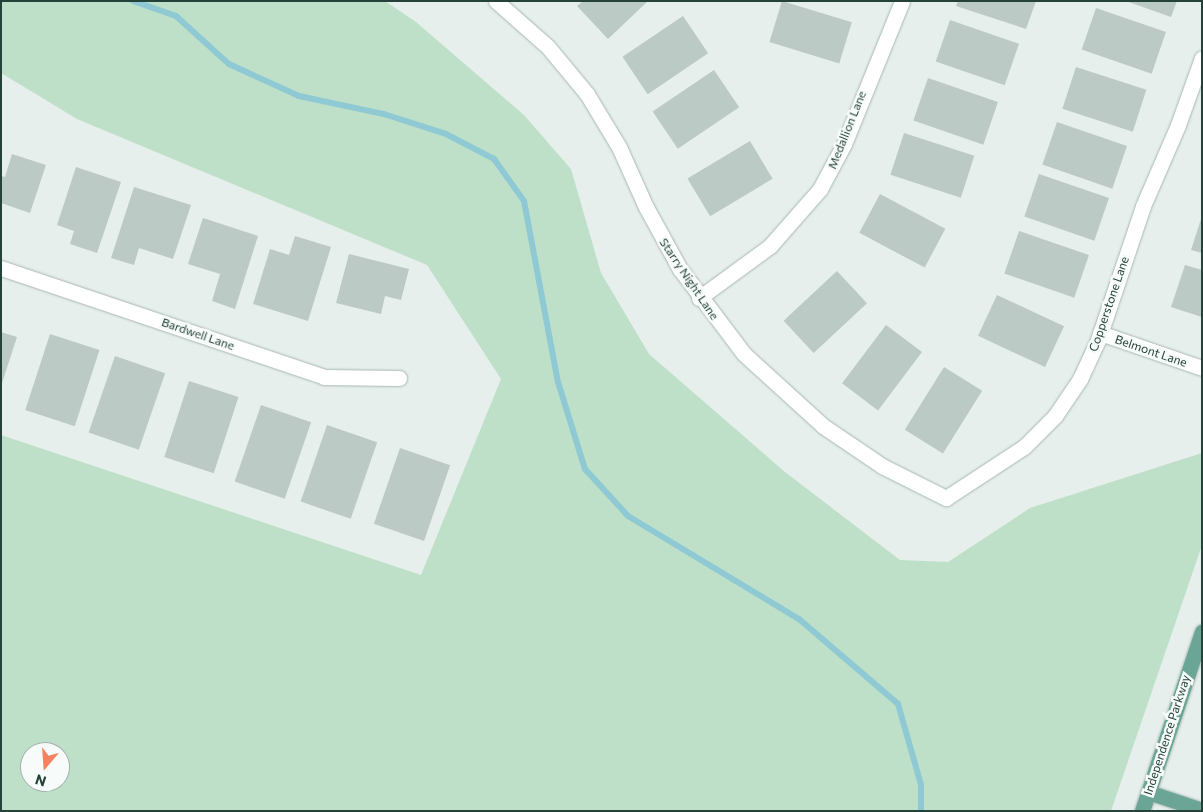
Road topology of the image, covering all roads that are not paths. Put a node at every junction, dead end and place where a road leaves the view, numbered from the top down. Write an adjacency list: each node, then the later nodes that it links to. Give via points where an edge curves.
1 (496, 1): 5 (street, Starry Night Lane, via 548,47 587,94 618,147 662,238)
2 (902, 1): 5 (street, Medallion Lane, via 864,87 844,144 820,189 770,246)
3 (1202, 58): 6 (street, Copperstone Lane, via 1178,125 1142,206)
4 (1, 268): 8 (street, Bardwell Lane, via 324,377)
5 (700, 298): 9 (street, Starry Night Lane, via 744,354 795,404 860,452)
6 (1100, 333): 7 (street, Belmont Lane); 9 (street, Copperstone Lane, via 1080,379 1040,432 1008,460)
7 (1202, 368)
8 (399, 378)
9 (946, 498)
10 (1202, 632): 11 (main road, Independence Parkway)
11 (1148, 792): 12 (main road); 13 (main road, Independence Parkway)
12 (1202, 810)
13 (1142, 811)

